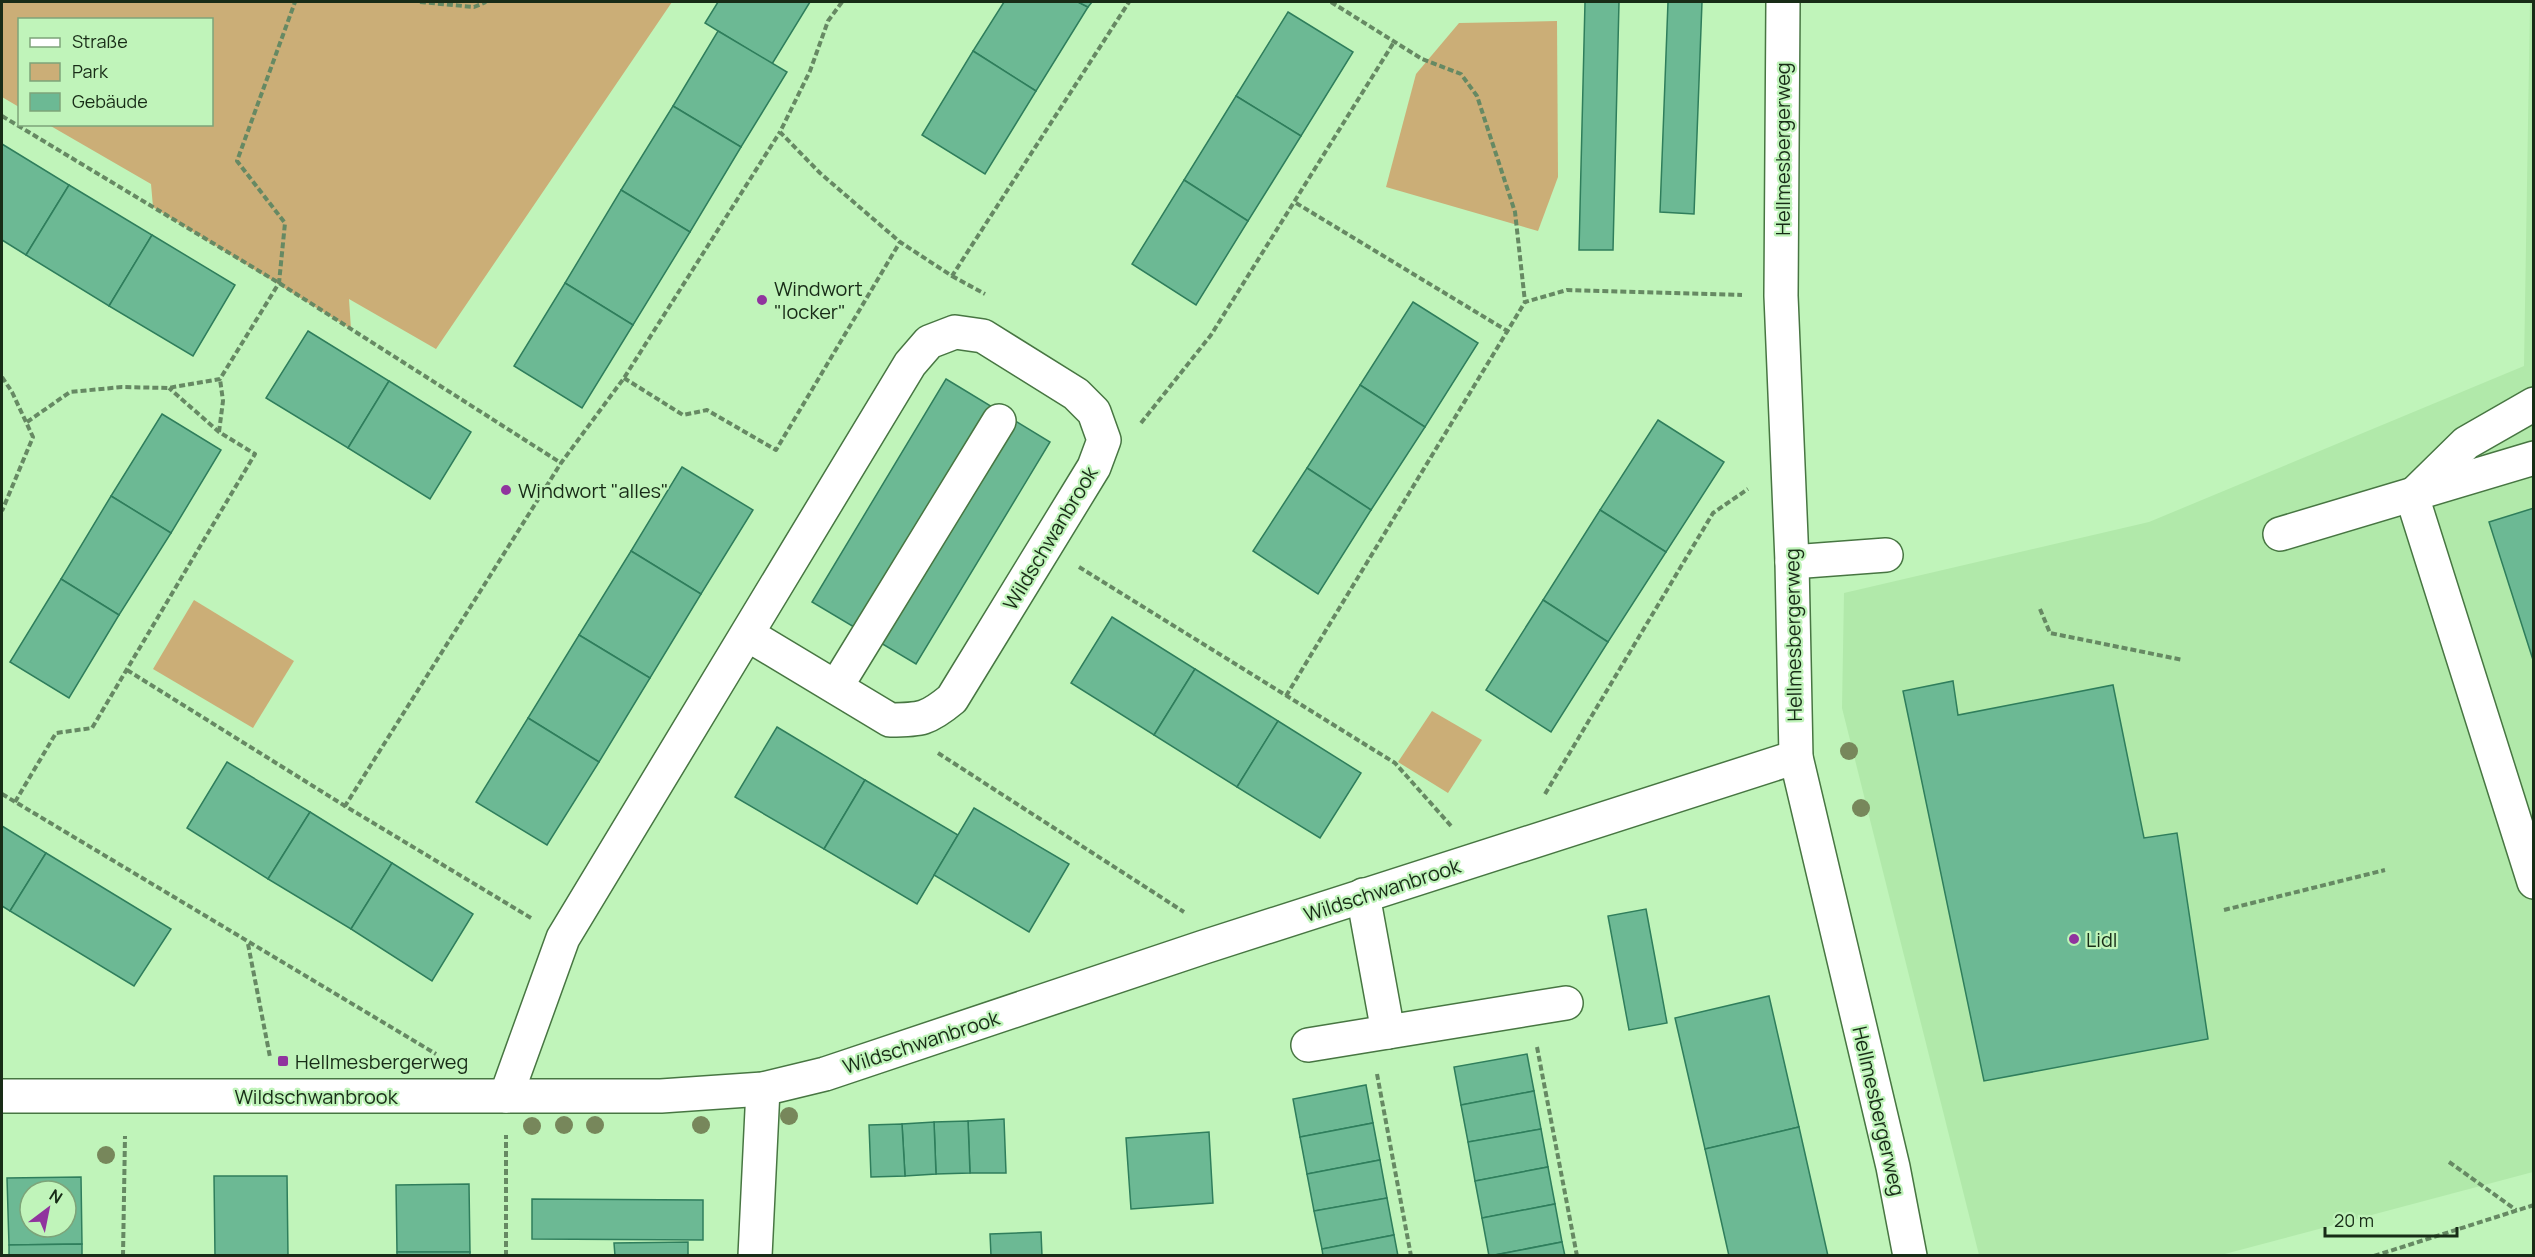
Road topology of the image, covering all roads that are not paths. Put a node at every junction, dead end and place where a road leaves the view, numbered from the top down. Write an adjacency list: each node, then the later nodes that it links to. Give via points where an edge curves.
1 (1783, 2): 8 (street, Hellmesbergerweg, via 1781,296)
2 (2534, 404): 5 (street, via 2466,443)
3 (999, 421): 10 (street)
4 (2534, 458): 5 (street)
5 (2412, 496): 6 (street); 12 (street)
6 (2280, 534)
7 (1886, 555): 8 (street)
8 (1792, 562): 11 (street, Hellmesbergerweg)
9 (747, 633): 10 (street, Wildschwanbrook); 10 (street, Wildschwanbrook, via 910,364 929,342 955,332 983,336 1076,394 1094,412 1104,440 1094,467 952,699 934,715 890,720); 19 (street, via 563,938)
10 (836, 687)
11 (1796, 757): 13 (street, Wildschwanbrook); 21 (street, Hellmesbergerweg, via 1893,1167)
12 (2534, 882)
13 (1364, 895): 15 (street); 17 (street, Wildschwanbrook, via 825,1074)
14 (1566, 1002): 15 (street)
15 (1379, 1034): 16 (street)
16 (1308, 1045)
17 (763, 1089): 19 (street, Wildschwanbrook, via 661,1096); 20 (street)
18 (2, 1096): 19 (street, Wildschwanbrook)
19 (506, 1096)
20 (755, 1256)
21 (1910, 1256)

